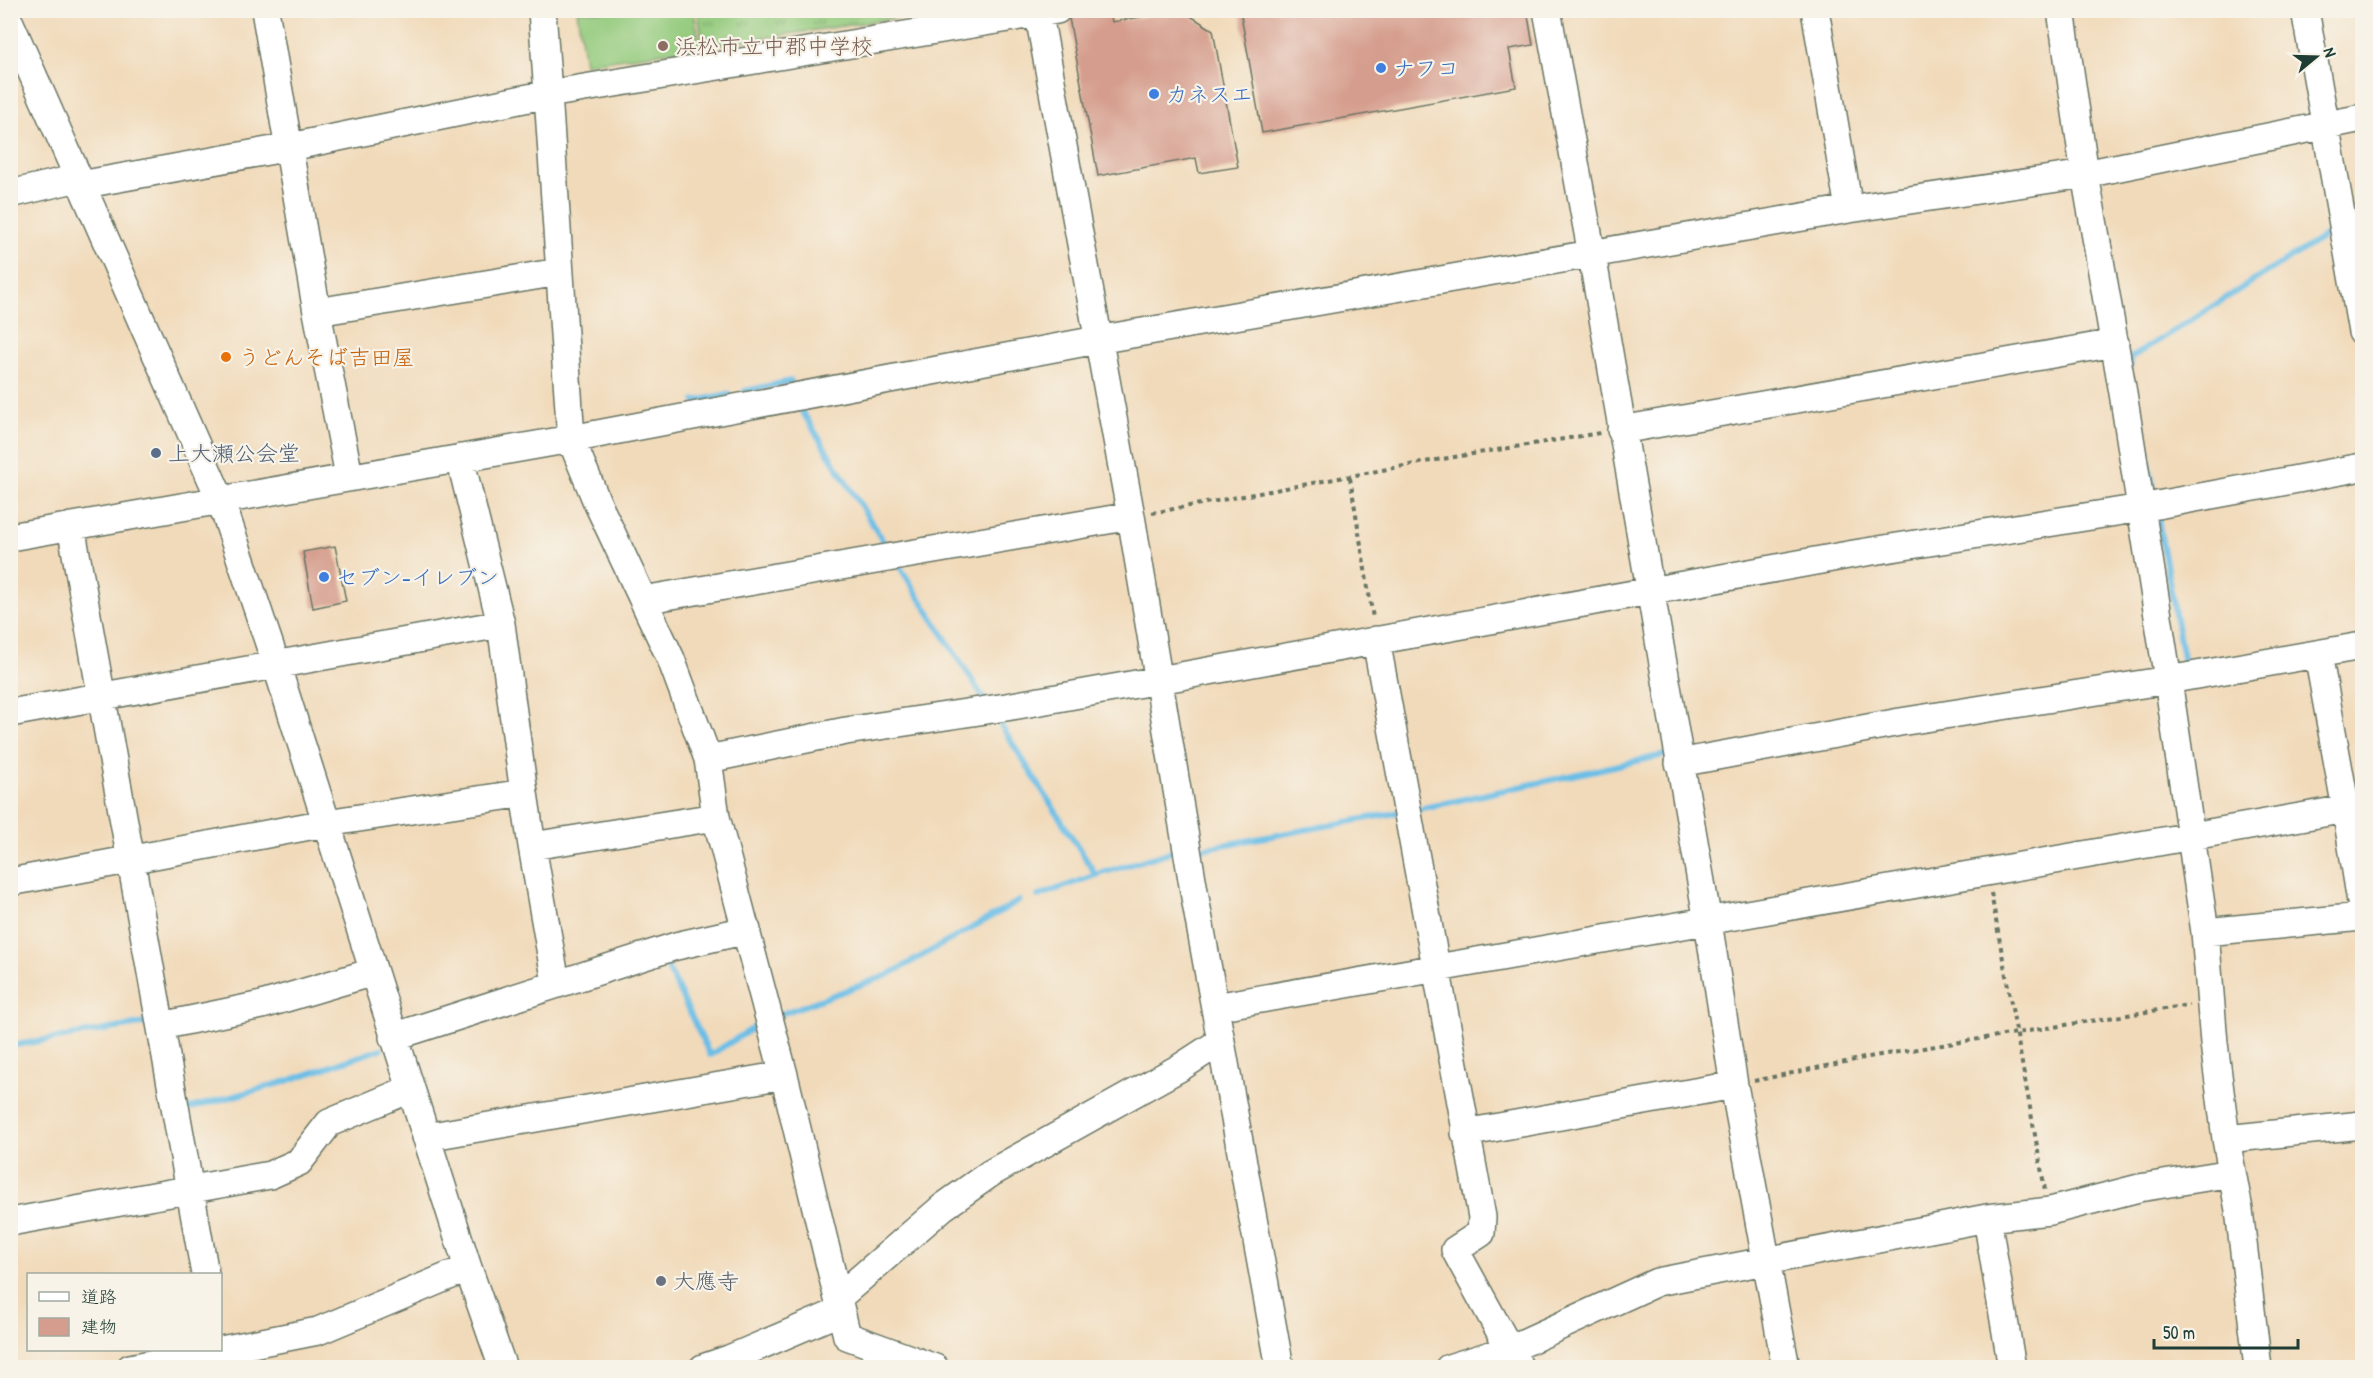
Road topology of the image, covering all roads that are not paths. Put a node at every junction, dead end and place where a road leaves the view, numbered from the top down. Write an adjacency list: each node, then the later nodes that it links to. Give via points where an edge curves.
1 (265, 10): 12 (street)
2 (542, 10): 9 (street)
3 (1546, 10): 17 (street)
4 (1815, 10): 16 (street)
5 (2061, 10): 13 (street)
6 (2305, 10): 11 (street)
7 (1045, 12): 9 (street); 21 (street)
8 (10, 23): 14 (street)
9 (548, 94): 12 (street); 18 (street)
10 (2362, 118): 11 (street)
11 (2326, 125): 13 (street); 20 (street)
12 (290, 147): 14 (street); 19 (street)
13 (2085, 174): 16 (street); 22 (street)
14 (79, 181): 15 (street); 28 (street)
15 (10, 194)
16 (1849, 209): 17 (street)
17 (1592, 255): 21 (street); 23 (street)
18 (559, 272): 19 (street); 24 (street)
19 (317, 312): 27 (street)
20 (2362, 332)
21 (1097, 340): 24 (street); 30 (street)
22 (2115, 343): 23 (street); 29 (street)
23 (1621, 430): 33 (street)
24 (572, 439): 25 (street); 34 (street)
25 (460, 458): 27 (street); 35 (street)
26 (2362, 467): 29 (street)
27 (349, 476): 28 (street)
28 (221, 501): 31 (street); 39 (street)
29 (2141, 508): 33 (street, via 1842,556); 41 (street)
30 (1131, 516): 34 (street); 40 (street)
31 (71, 526): 32 (street); 42 (street)
32 (10, 537)
33 (1649, 592): 36 (street); 45 (street)
34 (643, 600): 44 (street, via 671,659)
35 (501, 624): 39 (street); 46 (street)
36 (1376, 640): 40 (street); 59 (street)
37 (2362, 646): 38 (street)
38 (2318, 654): 41 (street); 47 (street)
39 (276, 664): 42 (street); 49 (street)
40 (1159, 680): 44 (street, via 846,731); 62 (street)
41 (2168, 680): 45 (street, via 1900,722); 50 (street)
42 (102, 696): 43 (street); 52 (street)
43 (10, 713)
44 (708, 759): 48 (street)
45 (1679, 763): 56 (street)
46 (524, 793): 49 (street); 51 (street)
47 (2346, 809): 50 (street); 54 (street)
48 (717, 817): 51 (street); 57 (street)
49 (326, 823): 52 (street); 60 (street)
50 (2190, 836): 56 (street); 58 (street)
51 (531, 846): 61 (street)
52 (131, 860): 53 (street); 63 (street)
53 (10, 882)
54 (2362, 908)
55 (2362, 917): 58 (street)
56 (1708, 922): 59 (street); 67 (street)
57 (747, 930): 61 (street, via 676,946); 66 (street)
58 (2205, 932): 72 (street)
59 (1436, 968): 62 (street); 70 (street)
60 (373, 972): 63 (street, via 262,1005); 64 (street)
61 (556, 983): 64 (street)
62 (1215, 1007): 65 (street)
63 (161, 1026): 74 (street)
64 (393, 1036): 68 (street)
65 (1221, 1041): 80 (street, via 991,1173 944,1207); 88 (street)
66 (784, 1075): 71 (street); 80 (street)
67 (1734, 1085): 70 (street); 77 (street)
68 (410, 1089): 71 (street); 74 (street, via 329,1123 299,1162 270,1175)
69 (2362, 1125): 72 (street)
70 (1465, 1133): 82 (street, via 1482,1217 1481,1233 1455,1250)
71 (426, 1137): 78 (street)
72 (2226, 1139): 73 (street)
73 (2232, 1173): 75 (street, via 2139,1188 2049,1211); 92 (street)
74 (190, 1191): 76 (street); 79 (street)
75 (1987, 1218): 77 (street); 91 (street)
76 (10, 1222)
77 (1767, 1260): 82 (street, via 1657,1282); 90 (street)
78 (468, 1268): 81 (street, via 318,1331); 85 (street)
79 (204, 1273)
80 (840, 1304): 83 (street); 87 (street, via 847,1336)
81 (219, 1356): 84 (street)
82 (1515, 1358): 89 (street)
83 (731, 1363): 86 (street)
84 (130, 1368)
85 (503, 1368)
86 (703, 1368)
87 (935, 1368)
88 (1280, 1368)
89 (1449, 1368)
90 (1786, 1368)
91 (2012, 1368)
92 (2258, 1368)

